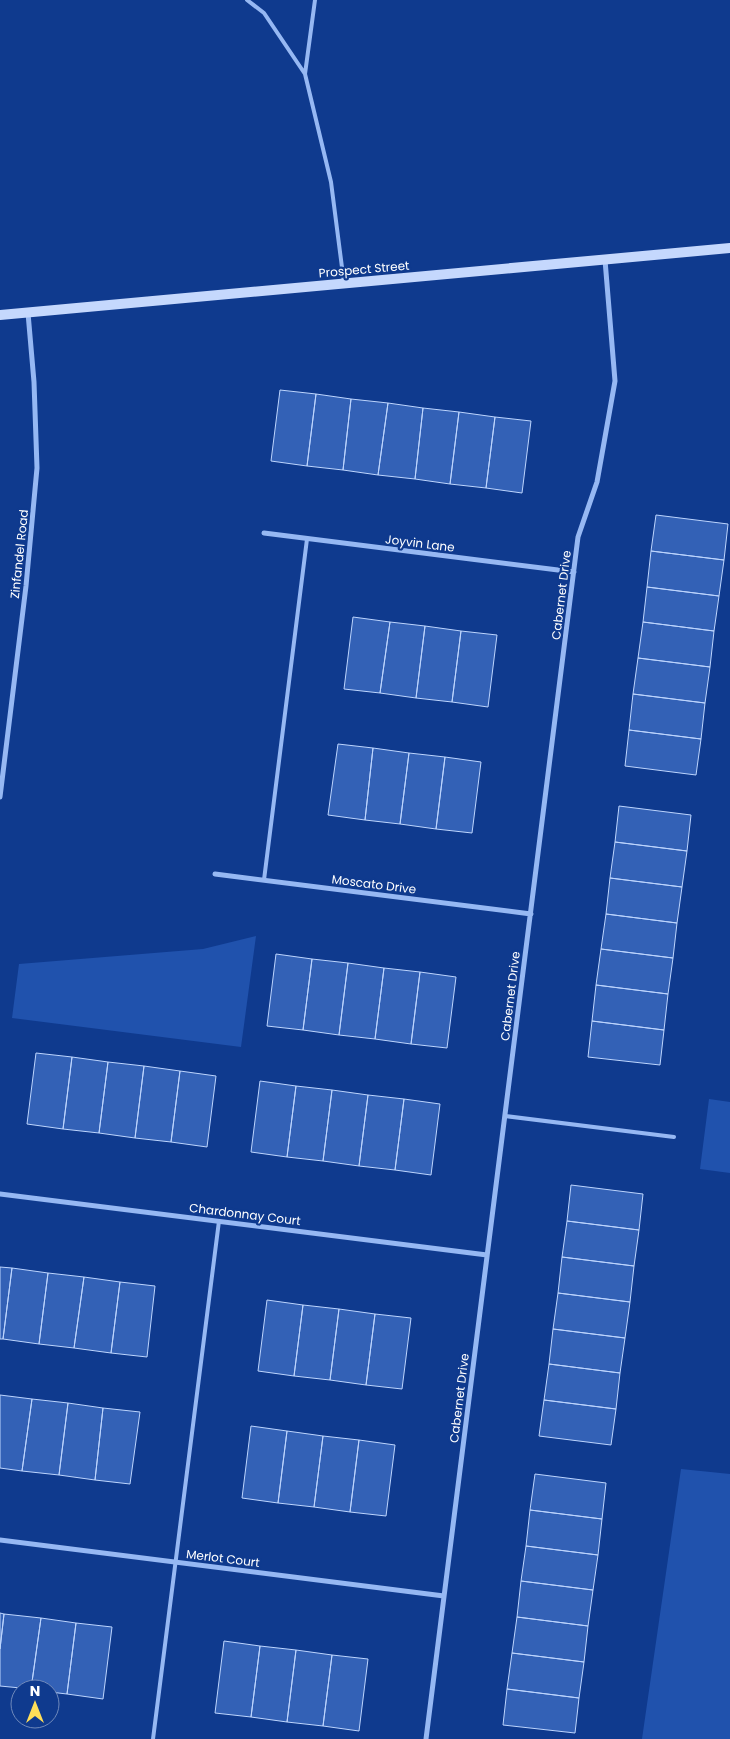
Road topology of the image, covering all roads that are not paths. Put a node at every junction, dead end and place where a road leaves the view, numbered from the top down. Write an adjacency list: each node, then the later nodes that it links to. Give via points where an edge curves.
1 (247, 0): 3 (lane, via 264,13)
2 (315, 0): 3 (lane)
3 (305, 74): 6 (lane, via 331,182)
4 (730, 248): 5 (street, Prospect Street)
5 (604, 259): 6 (street, Prospect Street); 11 (street, Cabernet Drive, via 615,381 597,482 578,536)
6 (344, 283): 7 (street, Prospect Street)
7 (28, 312): 8 (street, Prospect Street); 12 (street, Zinfandel Road, via 38,468)
8 (0, 315)
9 (264, 533): 10 (street, Joyvin Lane)
10 (307, 538): 11 (street, Joyvin Lane); 14 (lane)
11 (574, 572): 15 (street, Cabernet Drive)
12 (0, 797)
13 (216, 874): 14 (street, Moscato Drive)
14 (264, 880): 15 (street, Moscato Drive)
15 (530, 914): 16 (street, Cabernet Drive)
16 (505, 1116): 17 (lane); 20 (street, Cabernet Drive)
17 (674, 1137)
18 (0, 1194): 19 (street, Chardonnay Court)
19 (218, 1221): 20 (street, Chardonnay Court); 22 (lane)
20 (487, 1255): 23 (street, Cabernet Drive)
21 (0, 1540): 22 (street, Merlot Court)
22 (175, 1562): 23 (street, Merlot Court); 24 (lane)
23 (444, 1596): 25 (street, Cabernet Drive)
24 (153, 1739)
25 (426, 1739)

